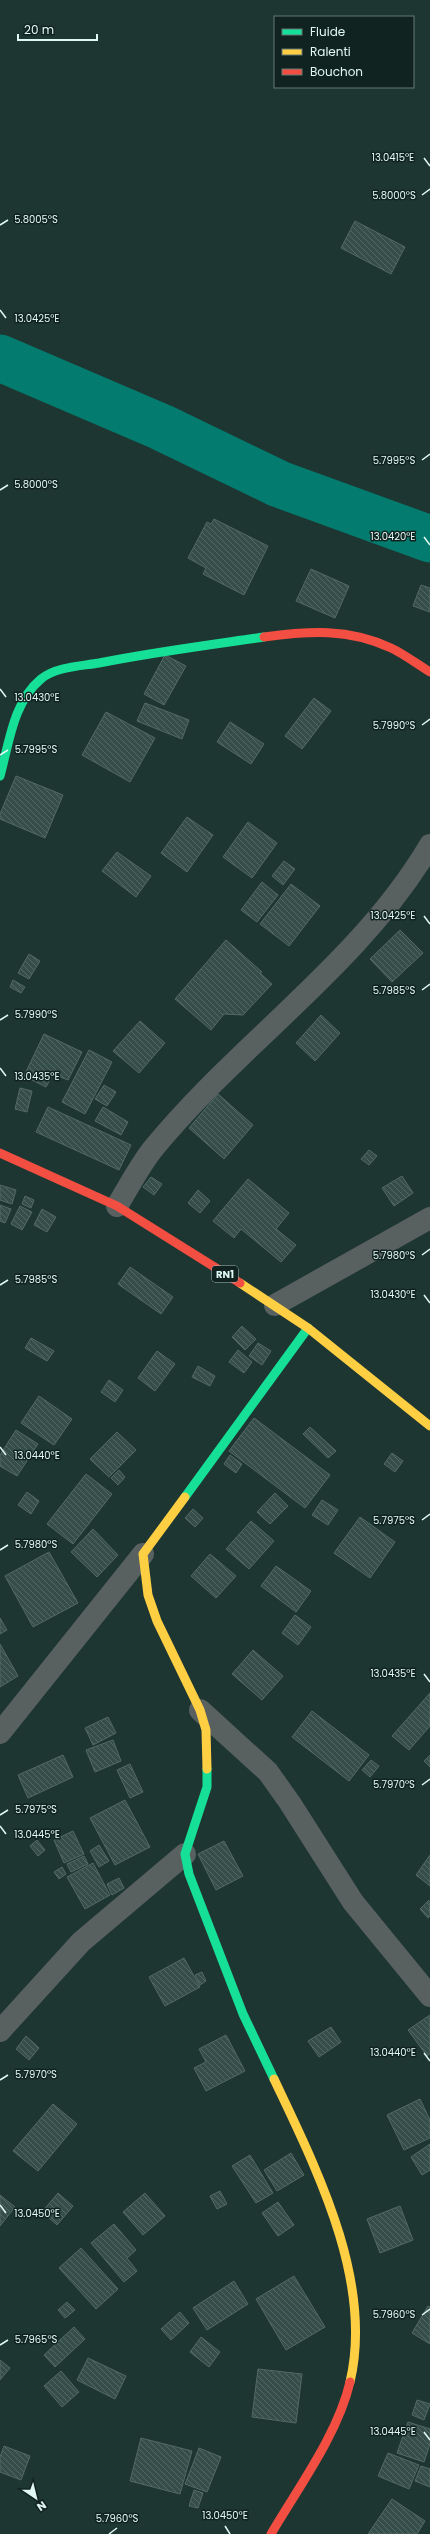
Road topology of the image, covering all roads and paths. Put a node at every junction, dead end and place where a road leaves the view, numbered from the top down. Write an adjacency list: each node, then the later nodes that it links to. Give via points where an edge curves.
1 (430, 672): 2 (main road, via 391,648 377,643 355,636 310,631 162,651 57,671 41,679 17,713)
2 (0, 776)
3 (430, 845): 5 (street, via 378,918 340,960 192,1106 152,1151)
4 (0, 1153): 5 (main road, RN1)
5 (117, 1206): 7 (main road, RN1)
6 (430, 1218): 7 (street)
7 (275, 1305): 8 (main road, RN1)
8 (308, 1328): 9 (main road, RN1); 10 (main road)
9 (430, 1426)
10 (143, 1554): 11 (main road, via 146,1582 157,1621); 12 (street)
11 (200, 1710): 13 (main road, via 206,1730 207,1787); 14 (street, via 268,1772 353,1902)
12 (0, 1733)
13 (185, 1854): 15 (street, via 95,1929); 16 (main road, via 189,1874 243,2014 302,2141 340,2235 348,2263 356,2338 348,2395 326,2440)
14 (430, 1996)
15 (0, 2031)
16 (271, 2534)

